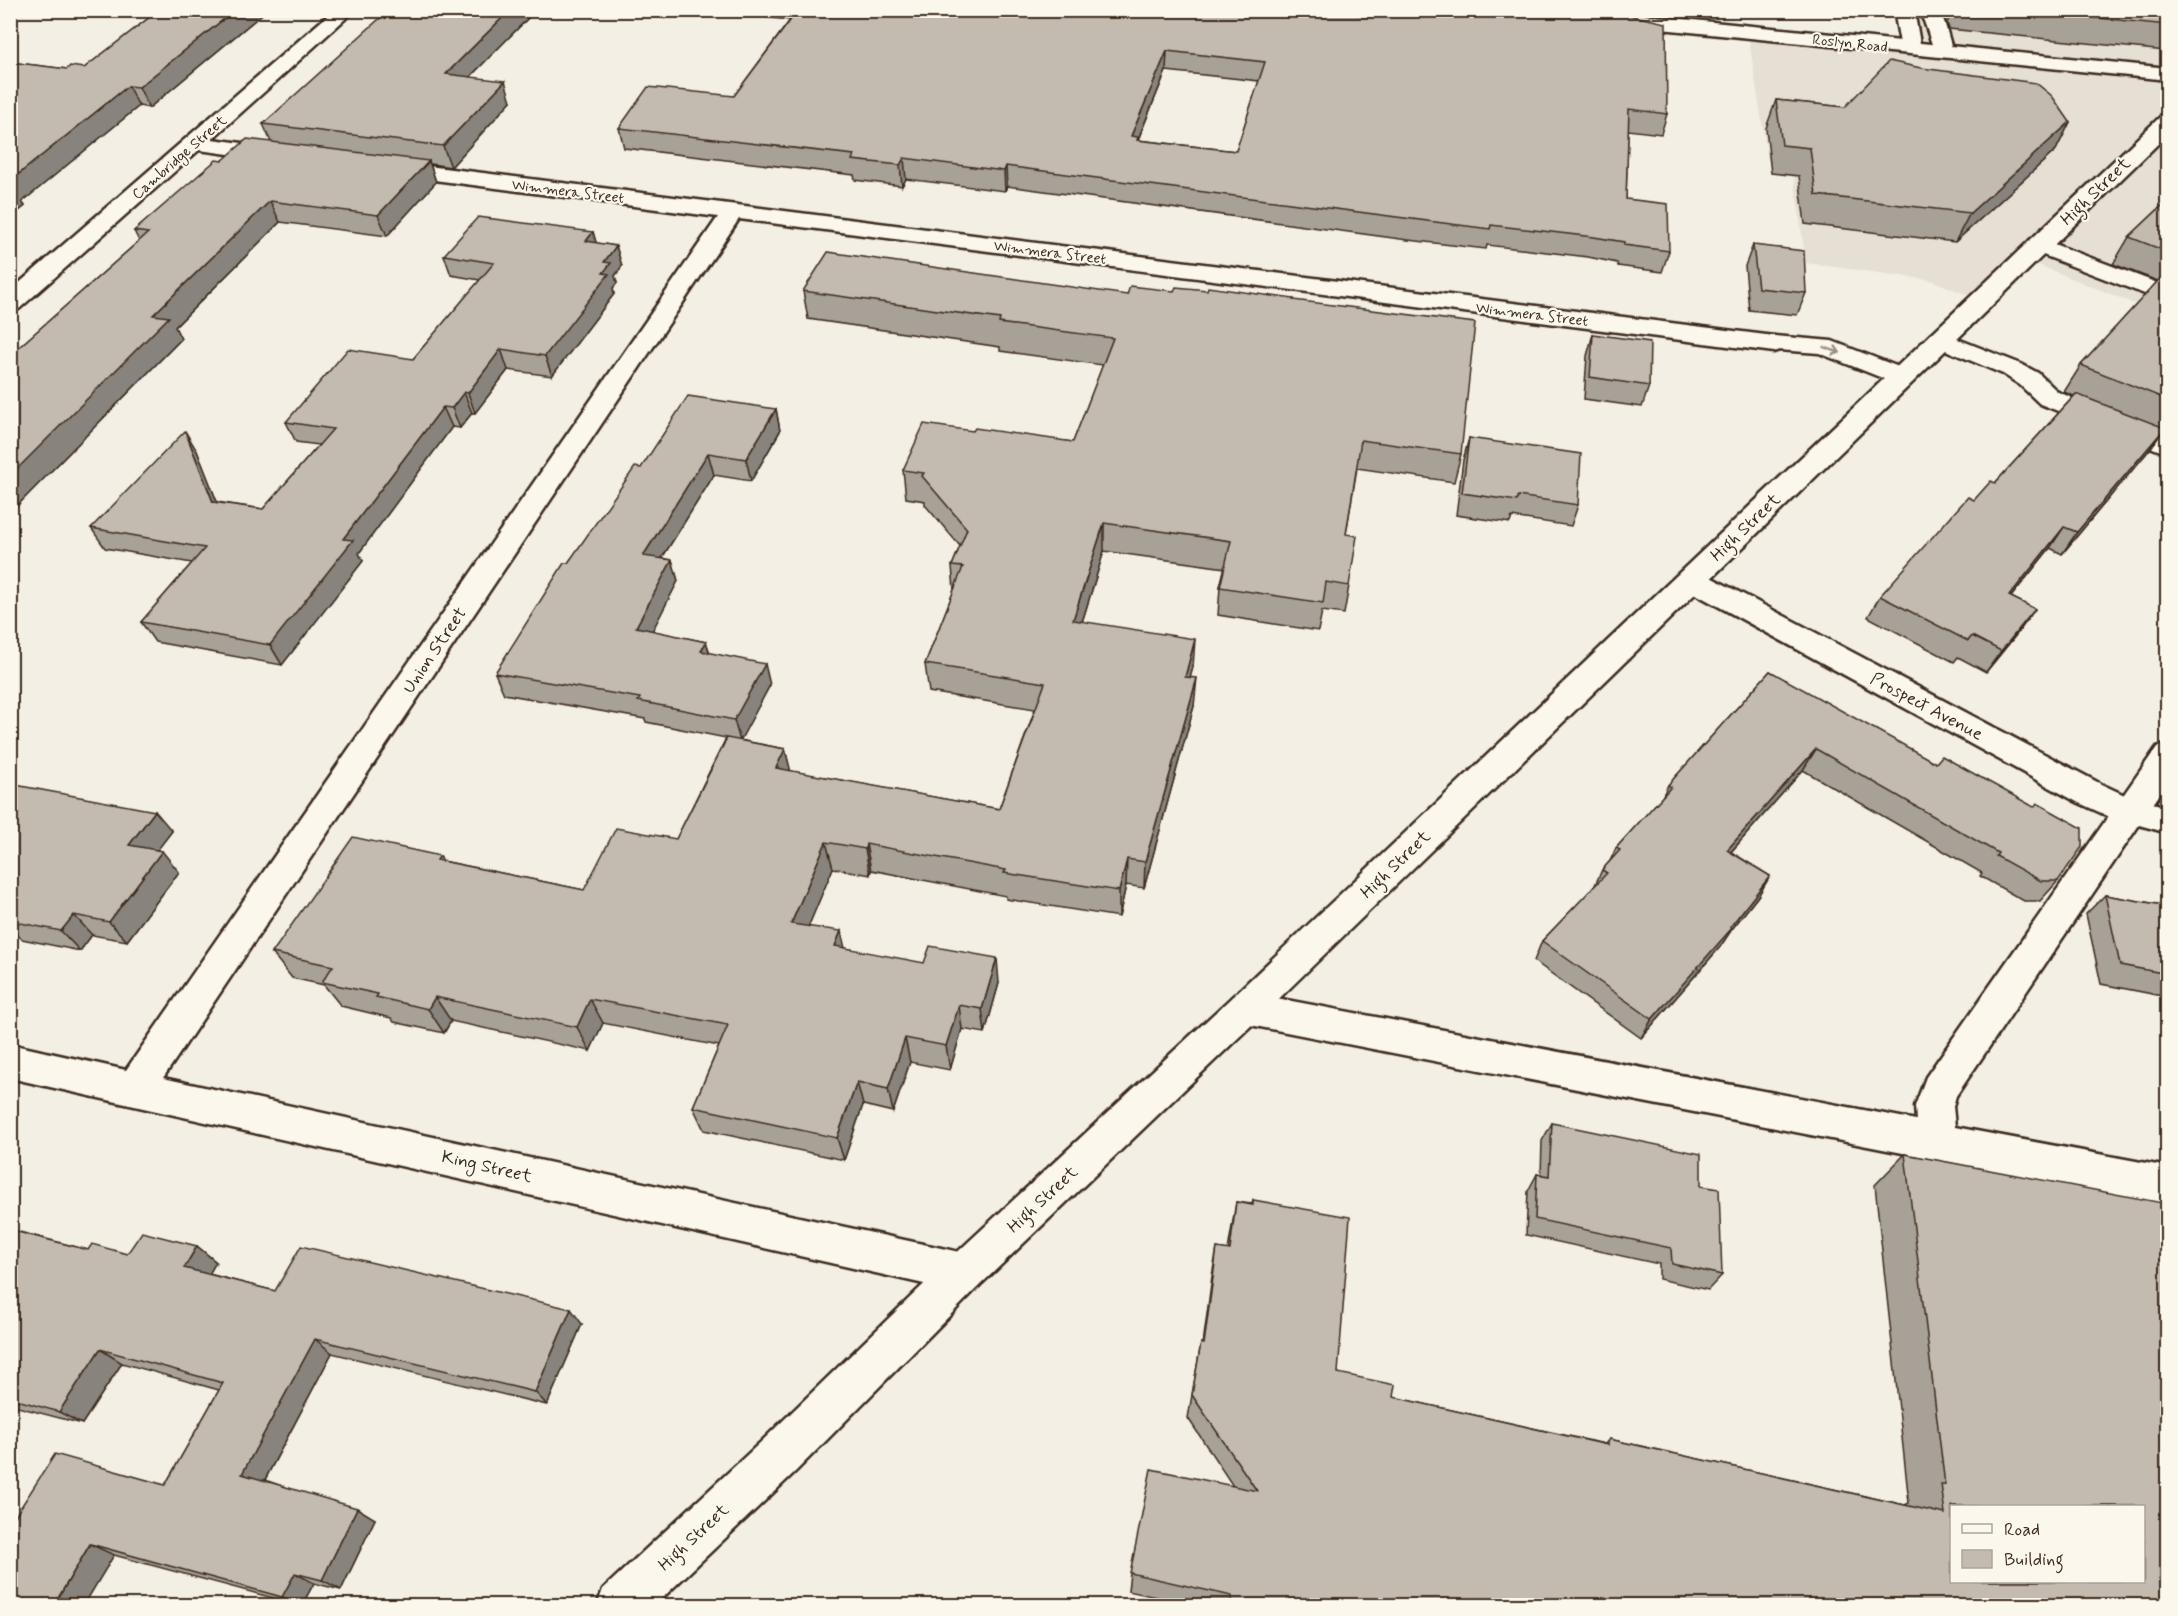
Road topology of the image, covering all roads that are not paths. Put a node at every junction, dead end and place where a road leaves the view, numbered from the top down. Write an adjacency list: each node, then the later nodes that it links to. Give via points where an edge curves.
1 (346, 10): 9 (street, Cambridge Street)
2 (1532, 10): 5 (street, Roslyn Road)
3 (1904, 10): 5 (street)
4 (1927, 10): 6 (street)
5 (1911, 49): 6 (street, Roslyn Road)
6 (1942, 52): 7 (street, Roslyn Road)
7 (2168, 74)
8 (2168, 122): 13 (street, High Street)
9 (196, 143): 10 (street); 15 (street, Cambridge Street)
10 (297, 156)
11 (368, 165): 12 (street, Wimmera Street)
12 (733, 212): 17 (street, Wimmera Street, one-way to 17, via 1774,344 1827,347); 25 (street, Union Street)
13 (2038, 245): 14 (street); 16 (street, High Street)
14 (2168, 296)
15 (10, 304)
16 (1940, 339): 17 (street, High Street); 18 (street, via 2012,369 2049,398)
17 (1900, 376): 19 (street, High Street)
18 (2168, 446)
19 (1691, 579): 21 (street, Prospect Avenue, via 2089,793); 23 (street, High Street)
20 (2168, 756): 21 (street)
21 (2130, 811): 22 (street, Prospect Avenue); 26 (street, via 1939,1089 1934,1106)
22 (2168, 820)
23 (1245, 1008): 26 (street); 28 (street, High Street)
24 (10, 1060): 25 (street, King Street)
25 (135, 1088): 28 (street, King Street)
26 (1937, 1141): 27 (street)
27 (2168, 1186)
28 (964, 1273): 29 (street, High Street, via 780,1455)
29 (620, 1605)

